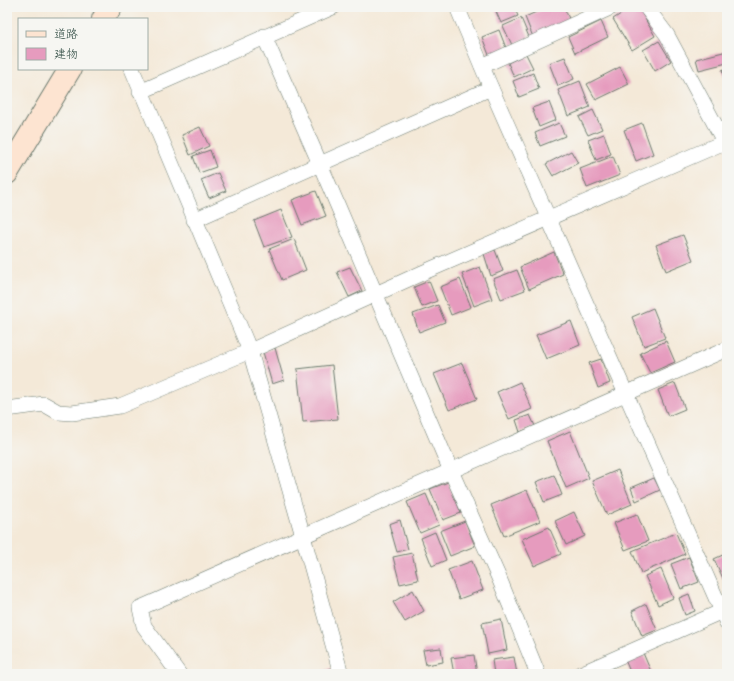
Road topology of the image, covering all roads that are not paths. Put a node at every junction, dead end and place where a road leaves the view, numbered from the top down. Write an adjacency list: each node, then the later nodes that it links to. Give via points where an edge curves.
1 (333, 7): 5 (street)
2 (458, 7): 6 (street)
3 (612, 7): 6 (street)
4 (646, 7): 11 (street, via 667,35)
5 (264, 36): 10 (street); 12 (street)
6 (482, 66): 9 (street)
7 (69, 70): 13 (main road)
8 (132, 70): 10 (street)
9 (491, 88): 12 (street); 14 (street)
10 (140, 92): 15 (street)
11 (726, 143): 14 (street)
12 (320, 164): 15 (street); 16 (street)
13 (7, 173)
14 (549, 218): 16 (street); 19 (street)
15 (194, 220): 18 (street)
16 (375, 294): 18 (street); 21 (street)
17 (727, 349): 19 (street)
18 (250, 351): 20 (street, via 120,406 72,413 58,412 44,404); 22 (street)
19 (627, 394): 21 (street); 23 (street)
20 (7, 409)
21 (451, 471): 22 (street); 26 (street)
22 (303, 536): 24 (street, via 140,608 144,626); 25 (street)
23 (725, 615): 27 (street)
24 (179, 674)
25 (341, 674)
26 (538, 674)
27 (580, 674)

